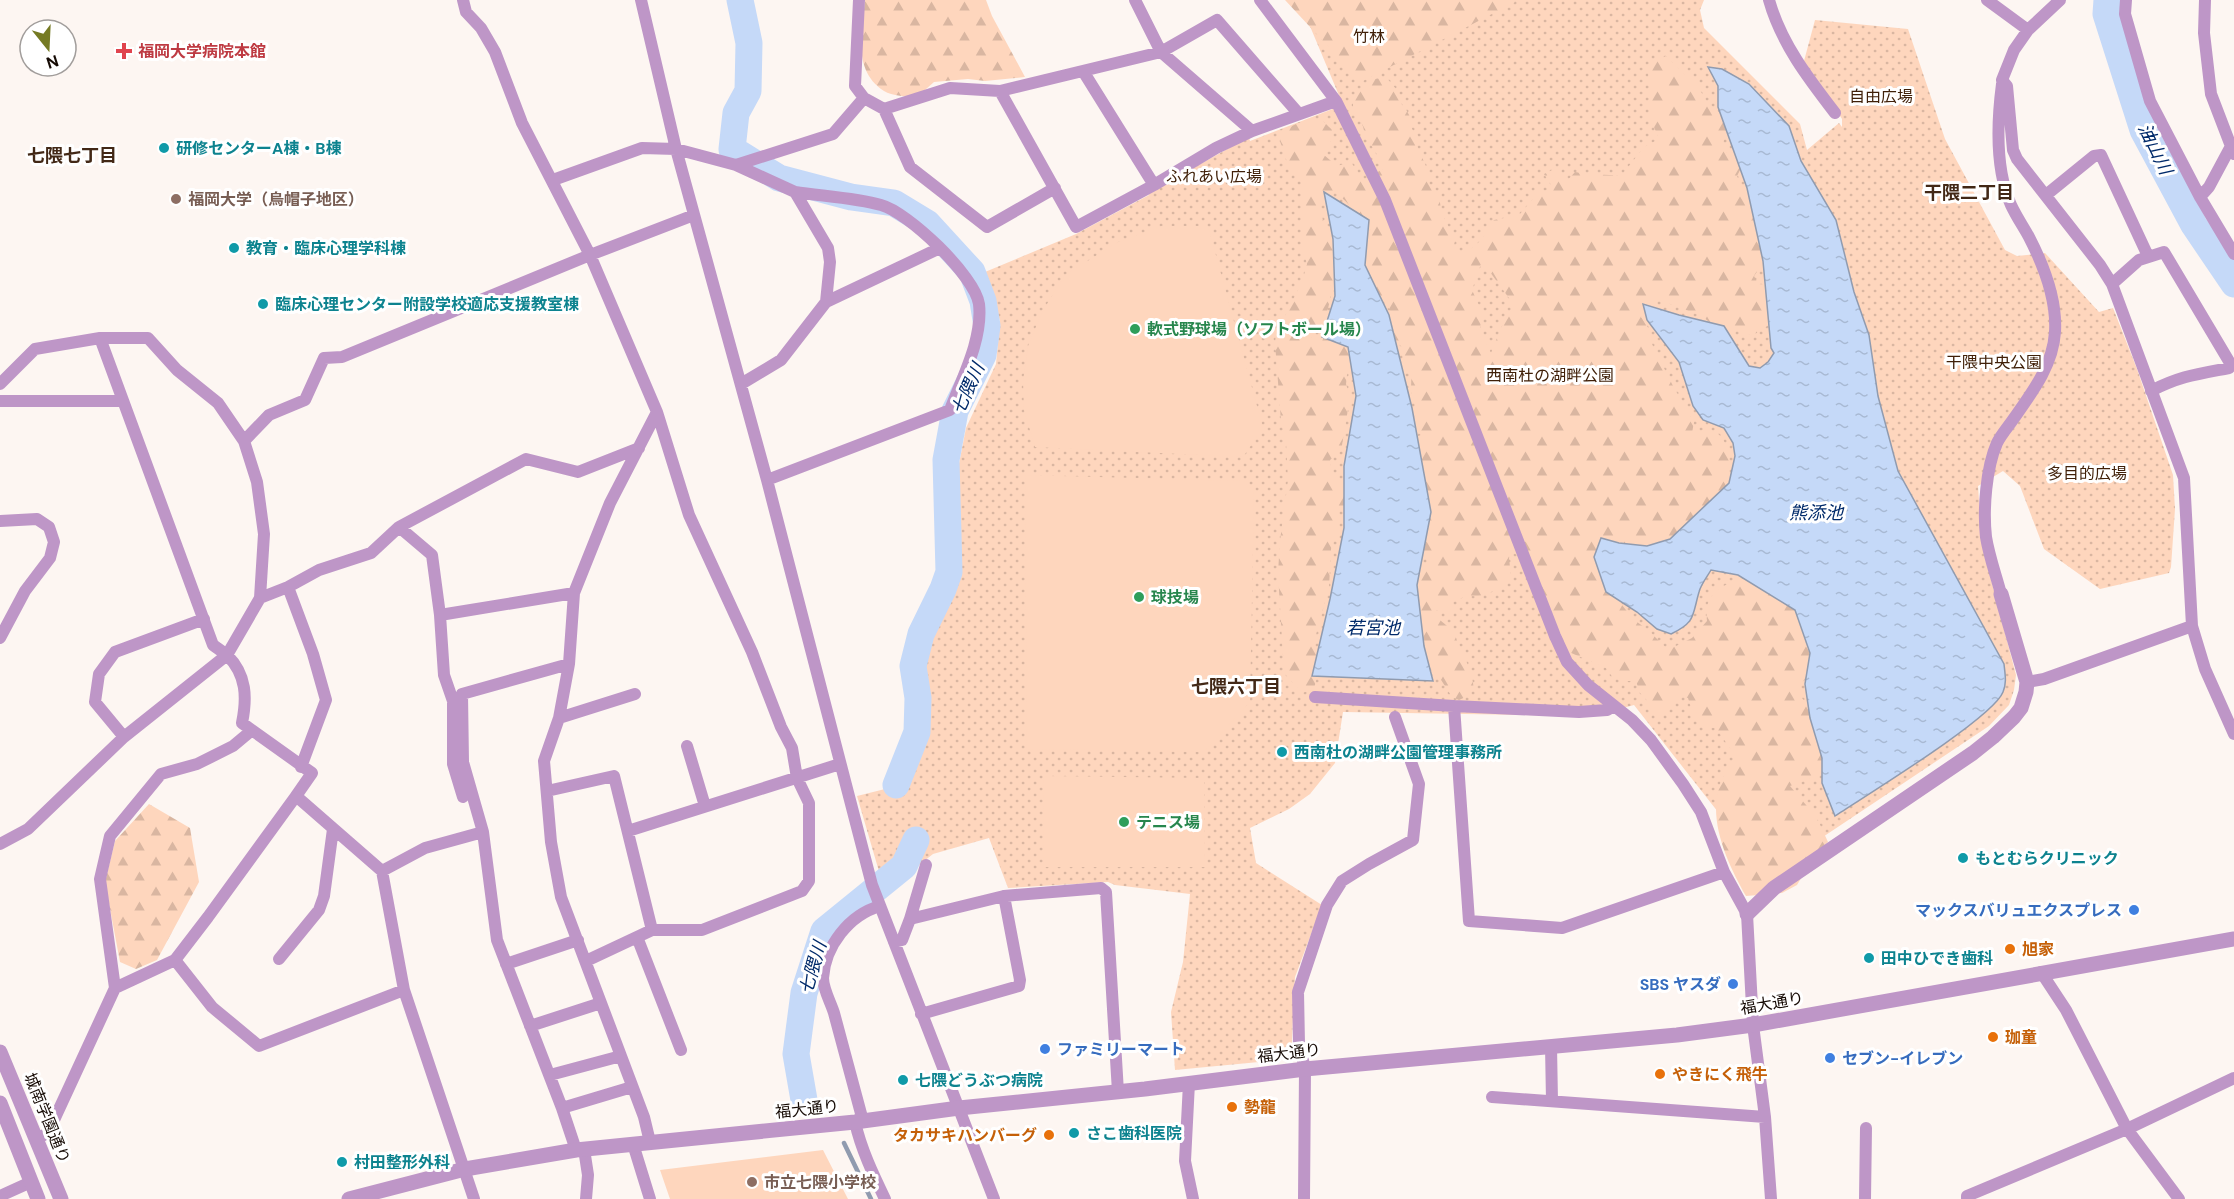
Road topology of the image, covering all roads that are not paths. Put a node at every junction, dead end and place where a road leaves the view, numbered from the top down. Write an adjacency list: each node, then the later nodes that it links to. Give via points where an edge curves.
1 (463, 0): 25 (street, via 466,12 495,52 522,123)
2 (641, 0): 22 (street)
3 (859, 0): 16 (street, via 855,86)
4 (1135, 0): 12 (street)
5 (1260, 0): 17 (street)
6 (1769, 0): 19 (street, via 1798,64)
7 (1987, 0): 11 (street)
8 (2060, 0): 11 (street)
9 (2126, 0): 30 (street, via 2125,14 2150,101)
10 (2205, 0): 23 (street, via 2204,33 2211,94)
11 (2028, 30): 14 (street, via 2014,50)
12 (1161, 52): 13 (street); 20 (street, via 1217,20); 21 (street)
13 (1083, 71): 15 (street); 26 (street)
14 (2002, 80): 29 (street, via 2007,86 2013,150); 52 (street, via 2000,158 2005,183 2010,204 2030,238 2048,284 2055,332 2050,359 2038,384 1997,443 1986,477 1986,536)
15 (1000, 91): 18 (street, via 950,88); 27 (street)
16 (864, 99): 18 (street); 24 (street, via 833,134)
17 (1336, 101): 20 (street); 64 (street, via 1384,200 1555,636 1567,662)
18 (884, 109): 27 (street, via 910,167 987,227)
19 (1835, 113)
20 (1299, 114): 21 (street)
21 (1252, 131): 26 (street)
22 (676, 149): 24 (street); 25 (street, via 642,148); 31 (street)
23 (2233, 150): 30 (street)
24 (736, 165): 28 (street)
25 (553, 180): 34 (street)
26 (1154, 186): 27 (street, via 1076,226)
27 (1055, 188)
28 (795, 192): 32 (street, via 882,205 904,216); 37 (street, via 828,248)
29 (2046, 195): 35 (street, via 2100,155); 36 (street)
30 (2200, 197): 33 (street)
31 (694, 214): 34 (street); 40 (street)
32 (940, 248): 37 (street); 47 (street, via 974,287 979,304 971,354 950,410)
33 (2234, 254)
34 (590, 255): 44 (street); 45 (street, via 342,357 324,358 305,400 269,416)
35 (2148, 256): 36 (street); 41 (street, via 2164,252 2230,363 2229,368 2181,377)
36 (2112, 284): 41 (street)
37 (826, 302): 40 (street, via 781,360)
38 (100, 338): 39 (street, via 35,349); 43 (street); 45 (street, via 148,338 177,370 218,403)
39 (0, 384)
40 (741, 384): 47 (street)
41 (2151, 391): 56 (street, via 2184,478)
42 (0, 401): 43 (street)
43 (123, 401): 55 (street)
44 (657, 412): 46 (street); 73 (street, via 688,515 792,748)
45 (244, 441): 53 (street, via 257,482 264,534)
46 (639, 448): 49 (street, via 578,472 526,459); 51 (street, via 610,503)
47 (767, 480): 71 (street)
48 (0, 521): 57 (street, via 37,519 49,526 54,542 50,558 25,591)
49 (399, 527): 50 (street, via 370,553 319,570); 54 (street, via 432,555)
50 (288, 587): 53 (street); 72 (street, via 326,700)
51 (574, 593): 54 (street); 59 (street)
52 (2001, 594): 60 (street)
53 (260, 598): 58 (street)
54 (440, 615): 76 (street, via 444,675 453,701 453,764)
55 (204, 619): 58 (street, via 213,645); 69 (street, via 115,652 99,674 95,702)
56 (2192, 626): 60 (street); 68 (street, via 2205,669)
57 (0, 638)
58 (227, 655): 67 (street, via 237,665 247,700 242,723); 69 (street)
59 (569, 664): 66 (street); 80 (street, via 462,694 463,762)
60 (2027, 682): 87 (street, via 2020,708 1993,737 1774,888)
61 (635, 694): 66 (street)
62 (1315, 697): 63 (street)
63 (1454, 706): 64 (street, via 1579,712); 84 (street, via 1468,921 1562,928)
64 (1614, 706): 84 (street, via 1651,740 1683,784 1701,812)
65 (1395, 717): 109 (street, via 1419,784 1413,840 1342,881 1327,905 1298,992 1299,1044)
66 (559, 718): 74 (street, via 544,761)
67 (251, 731): 72 (street); 99 (street, via 233,746 197,764 161,774 110,836 100,879)
68 (2234, 734)
69 (124, 736): 81 (street, via 28,829)
70 (687, 746): 77 (street)
71 (840, 764): 73 (street); 86 (street)
72 (301, 767): 75 (street, via 312,773)
73 (797, 778): 77 (street); 89 (street, via 811,814 809,881 802,891 702,930)
74 (547, 791): 79 (street, via 614,776); 92 (street, via 561,897)
75 (296, 796): 78 (street); 95 (street)
76 (462, 797)
77 (705, 806): 79 (street)
78 (333, 829): 83 (street); 94 (street, via 319,910)
79 (628, 831): 89 (street)
80 (483, 832): 83 (street, via 425,848); 97 (street, via 497,940)
81 (0, 844)
82 (926, 865): 88 (street)
83 (381, 871): 100 (street)
84 (1724, 872): 87 (street)
85 (1004, 896): 88 (street); 102 (street, via 1019,986); 114 (street, via 1101,888 1106,892)
86 (879, 904): 93 (street); 121 (street, via 849,924 830,949 823,980)
87 (1747, 914): 103 (street)
88 (910, 919): 93 (street, via 902,940)
89 (652, 930): 90 (street)
90 (637, 937): 96 (street); 106 (street)
91 (2234, 939): 98 (street, 福大通り)
92 (578, 940): 96 (street); 97 (street)
93 (894, 942): 102 (street)
94 (279, 959)
95 (175, 960): 99 (street); 100 (street, via 212,1007 259,1046)
96 (586, 961): 101 (street)
97 (506, 964): 104 (street)
98 (2041, 972): 103 (street, 福大通り); 123 (street, via 2066,1010)
99 (115, 988): 124 (street, via 48,1133)
100 (404, 990): 128 (street)
101 (601, 1003): 104 (street); 108 (street)
102 (921, 1014): 119 (street)
103 (1753, 1025): 105 (street, 福大通り); 120 (street)
104 (531, 1026): 110 (street)
105 (1551, 1046): 109 (street, 福大通り); 116 (street)
106 (681, 1050)
107 (0, 1052): 124 (street, 城南学園通り)
108 (621, 1056): 110 (street); 113 (street)
109 (1305, 1069): 112 (street, 福大通り); 140 (street)
110 (550, 1076): 118 (street)
111 (2234, 1078): 123 (street)
112 (1189, 1083): 114 (street, 福大通り); 139 (street, via 1185,1161)
113 (632, 1087): 118 (street); 125 (street)
114 (1118, 1092): 119 (street, 福大通り)
115 (1492, 1097): 116 (street)
116 (1552, 1101): 120 (street)
117 (0, 1103): 129 (street)
118 (562, 1107): 127 (street)
119 (958, 1108): 121 (street, 福大通り); 138 (street)
120 (1764, 1117): 141 (street)
121 (859, 1121): 125 (street, 福大通り); 137 (street, via 858,1134)
122 (1866, 1128): 142 (street)
123 (2127, 1129): 143 (street, via 1966,1196); 144 (street)
124 (36, 1139): 132 (street, 城南学園通り)
125 (650, 1142): 126 (street, 福大通り)
126 (633, 1144): 127 (street, 福大通り); 136 (street)
127 (580, 1150): 128 (street, 福大通り); 135 (street, via 588,1175)
128 (465, 1169): 133 (street, 福大通り); 134 (street)
129 (31, 1182): 130 (street); 131 (street)
130 (0, 1196)
131 (38, 1199)
132 (61, 1199)
133 (348, 1199)
134 (474, 1199)
135 (586, 1199)
136 (650, 1199)
137 (885, 1199)
138 (994, 1199)
139 (1192, 1199)
140 (1304, 1199)
141 (1771, 1199)
142 (1865, 1199)
143 (1967, 1199)
144 (2179, 1199)

